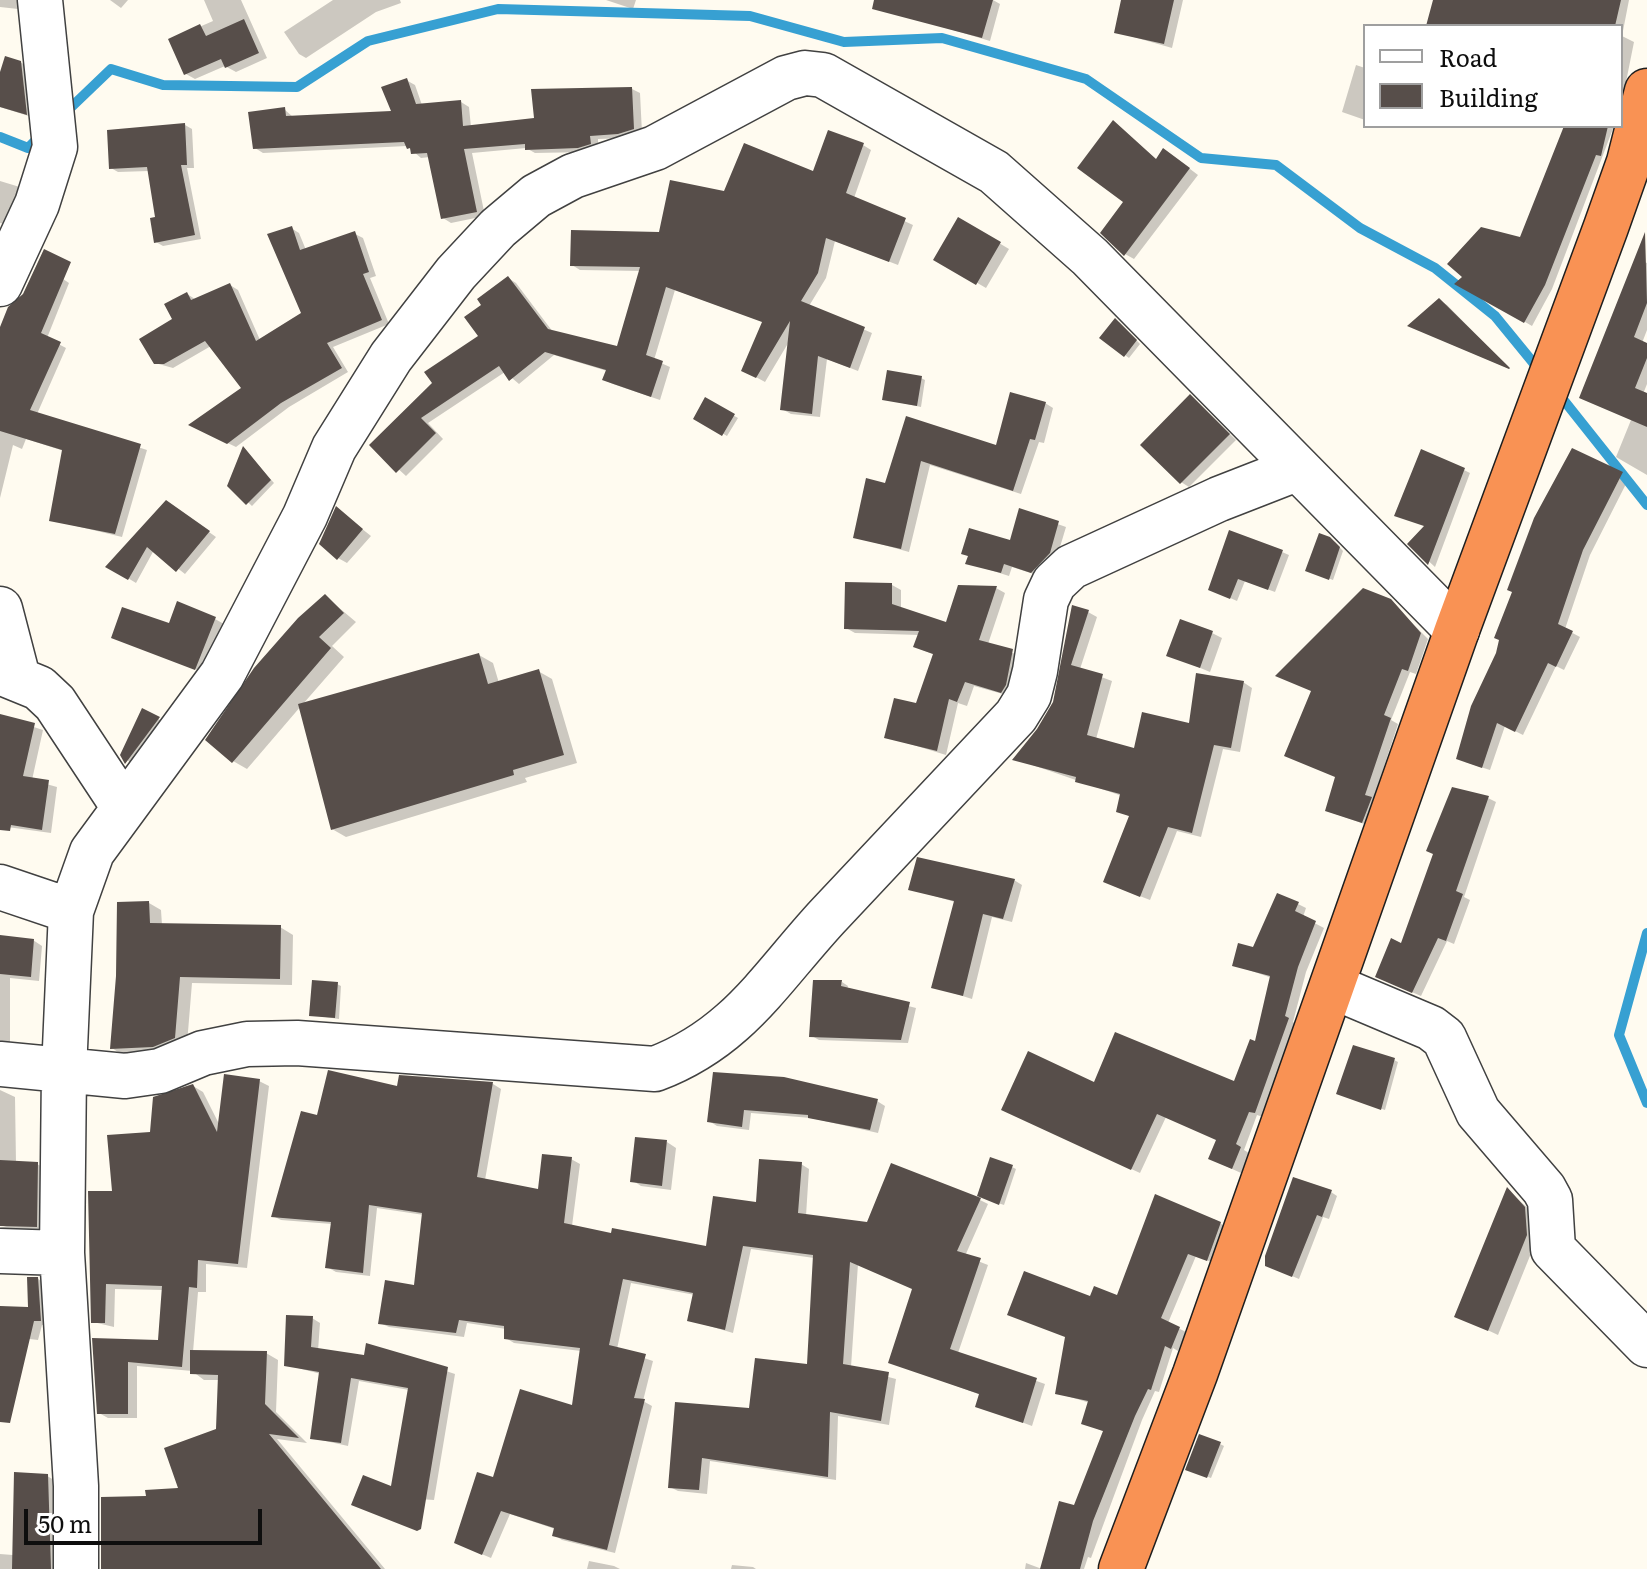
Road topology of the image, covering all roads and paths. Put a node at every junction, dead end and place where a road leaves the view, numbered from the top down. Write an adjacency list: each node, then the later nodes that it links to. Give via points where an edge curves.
1 (40, 0): 4 (street, via 55,147 37,204)
2 (1647, 91): 3 (highway)
3 (1638, 164): 7 (highway, via 1559,356)
4 (0, 284)
5 (1296, 469): 7 (street); 9 (street, via 1090,257 994,172 823,75 796,75 655,148 573,176 536,196 477,250 361,402 222,675); 14 (street, via 1071,567 1054,583 1046,600 1029,695 1016,716 747,1009 687,1057 655,1069 247,1044 203,1053 160,1071 125,1076)
6 (0, 609): 8 (street)
7 (1457, 630): 12 (highway)
8 (9, 675): 9 (street, via 39,688 55,703)
9 (123, 806): 11 (street, via 92,852)
10 (0, 887): 11 (street)
11 (71, 911): 14 (street)
12 (1334, 987): 17 (street, via 1444,1038 1478,1112 1550,1200 1553,1249); 19 (highway)
13 (0, 1064): 14 (street)
14 (64, 1071): 16 (street)
15 (0, 1251): 16 (street)
16 (62, 1253): 18 (street)
17 (1647, 1345)
18 (76, 1569)
19 (1121, 1569)

